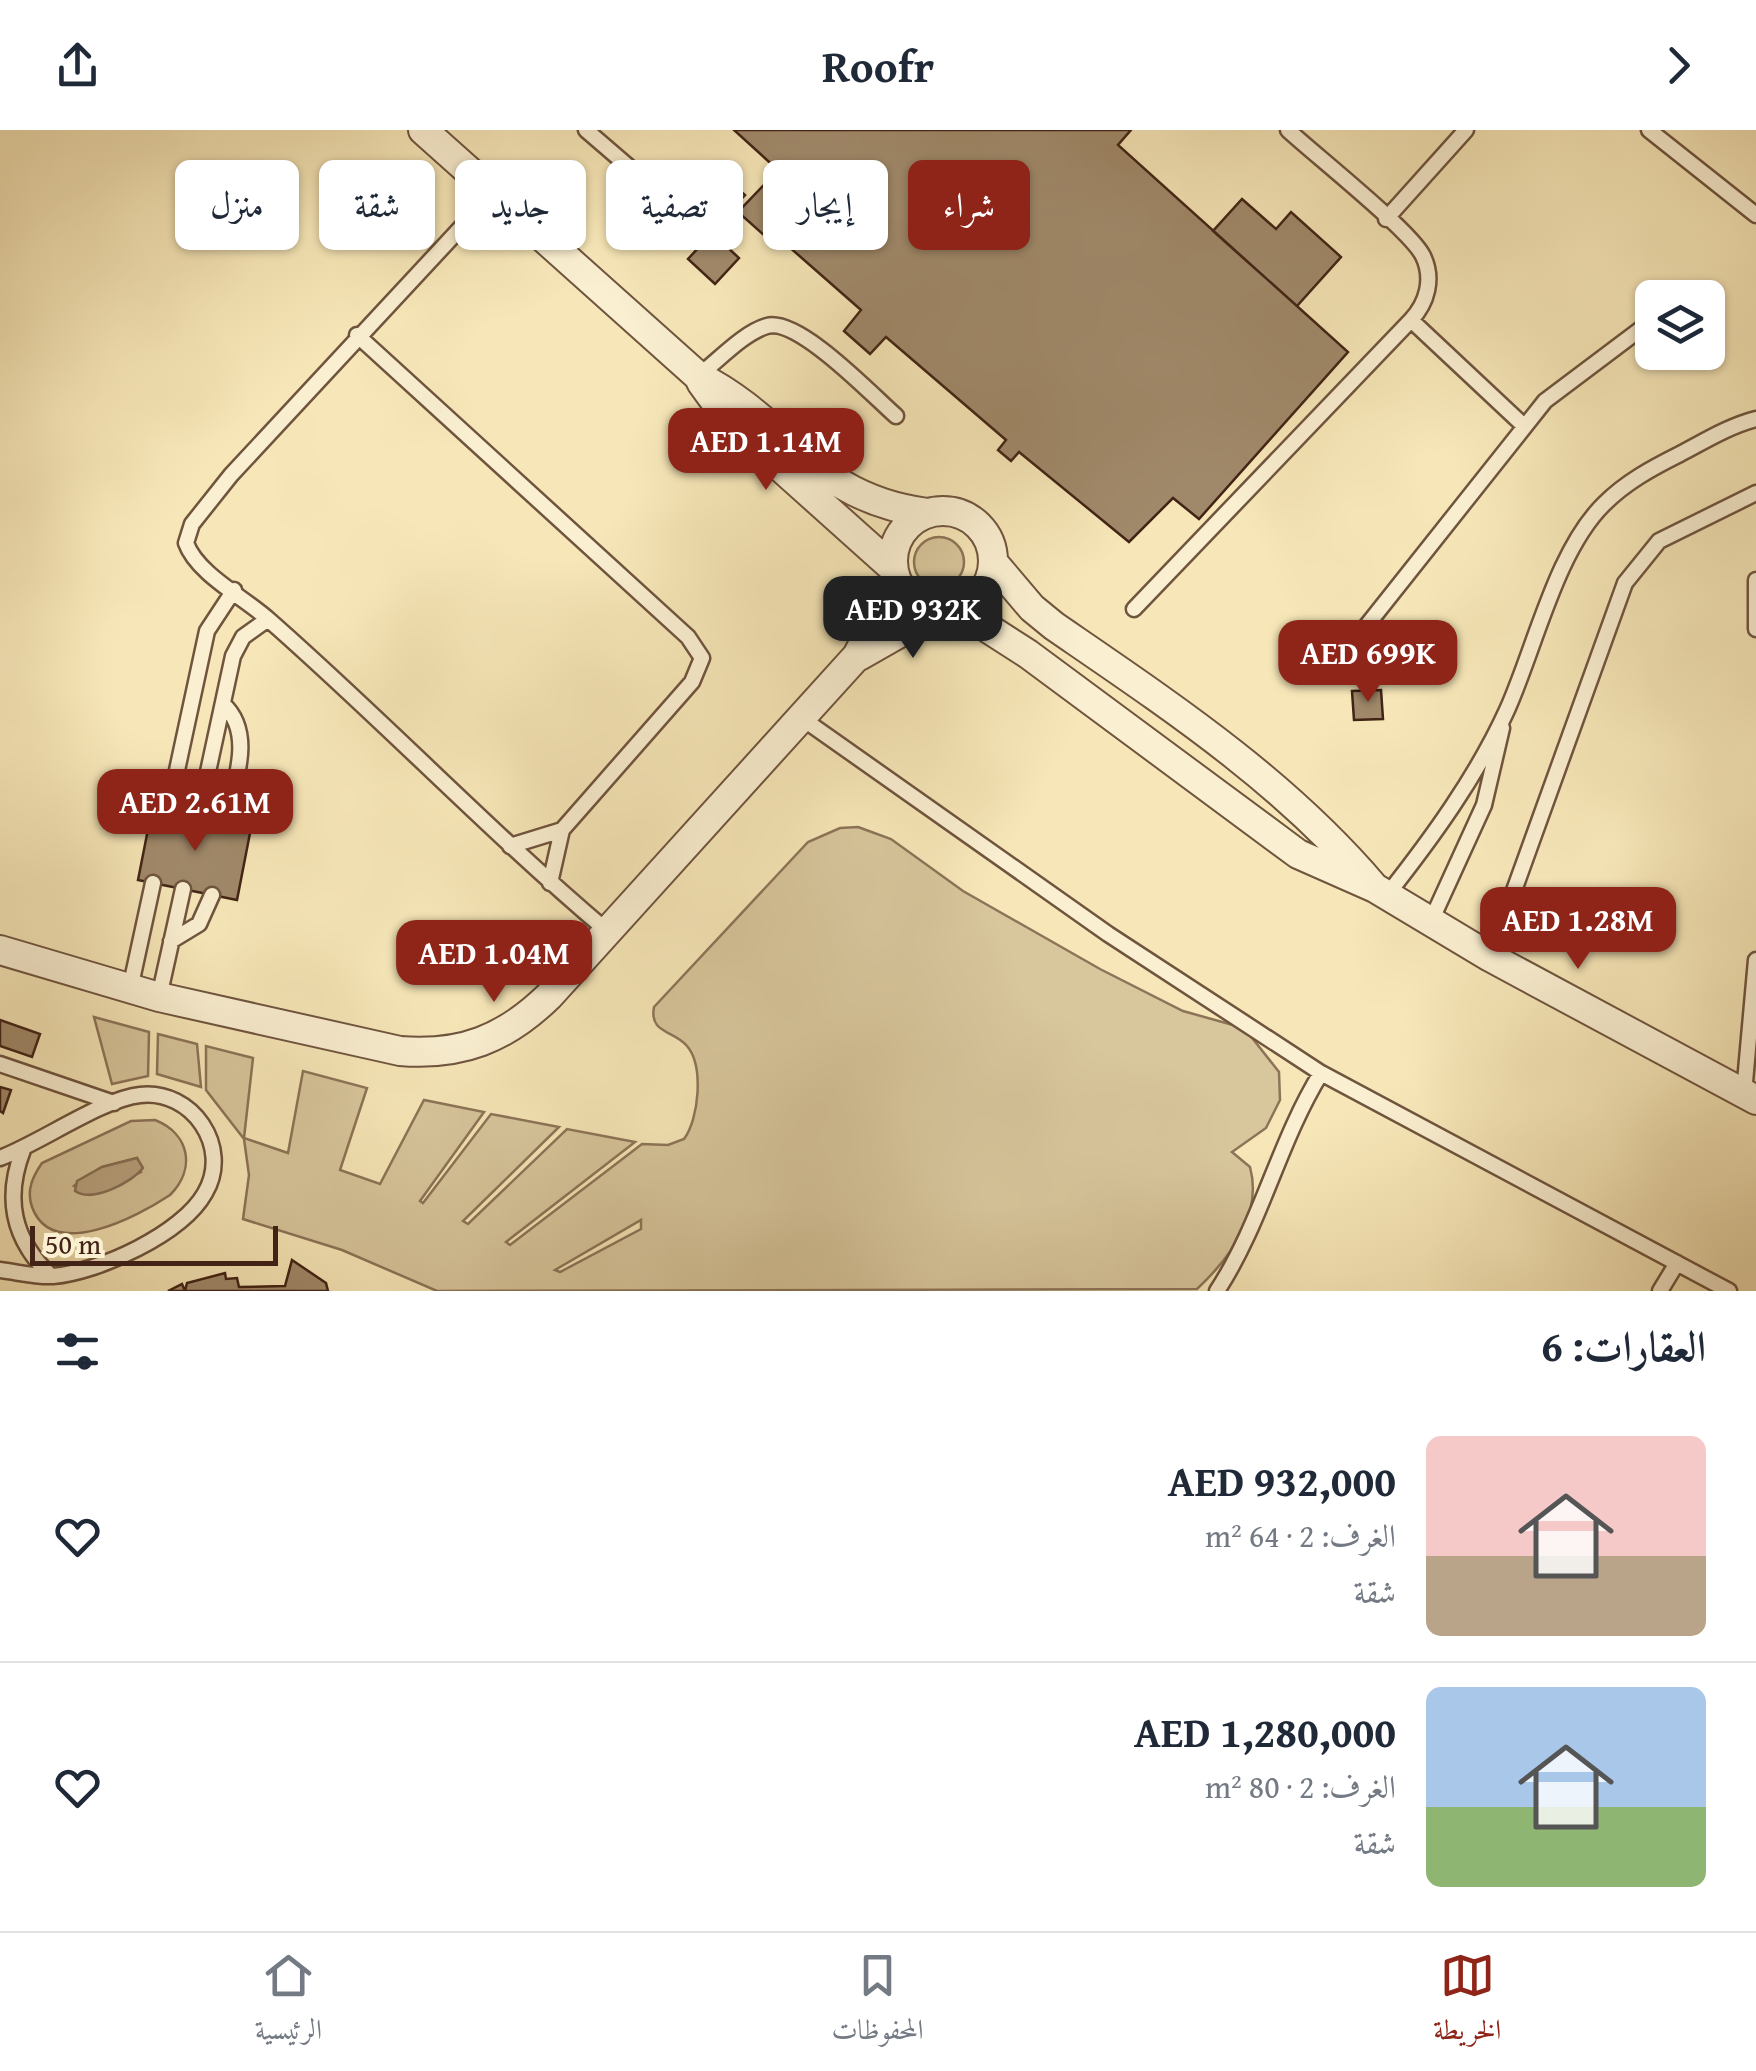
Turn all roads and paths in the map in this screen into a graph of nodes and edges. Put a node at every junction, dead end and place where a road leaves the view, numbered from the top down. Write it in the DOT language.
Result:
graph roads {
  1 [pos="423,130"];
  2 [pos="586,130"];
  3 [pos="1288,130"];
  4 [pos="1466,130"];
  5 [pos="1649,130"];
  6 [pos="457,160"];
  7 [pos="621,160"];
  8 [pos="1756,215"];
  9 [pos="1386,219"];
  10 [pos="455,233"];
  11 [pos="558,250"];
  12 [pos="1411,320"];
  13 [pos="1635,333"];
  14 [pos="357,336"];
  15 [pos="698,376"];
  16 [pos="896,416"];
  17 [pos="1756,419"];
  18 [pos="1523,426"];
  19 [pos="1756,492"];
  20 [pos="927,514"];
  21 [pos="993,562"];
  22 [pos="894,574"];
  23 [pos="1756,580"];
  24 [pos="234,590"];
  25 [pos="1134,608"];
  26 [pos="948,610"];
  27 [pos="268,619"];
  28 [pos="1756,629"];
  29 [pos="857,656"];
  30 [pos="1341,658"];
  31 [pos="223,704"];
  32 [pos="1506,712"];
  33 [pos="803,719"];
  34 [pos="168,812"];
  35 [pos="198,818"];
  36 [pos="226,824"];
  37 [pos="562,830"];
  38 [pos="510,846"];
  39 [pos="153,883"];
  40 [pos="550,883"];
  41 [pos="182,889"];
  42 [pos="1381,891"];
  43 [pos="212,895"];
  44 [pos="1431,921"];
  45 [pos="607,931"];
  46 [pos="172,941"];
  47 [pos="0,950"];
  48 [pos="1490,957"];
  49 [pos="1756,960"];
  50 [pos="130,988"];
  51 [pos="159,997"];
  52 [pos="0,1064"];
  53 [pos="1321,1073"];
  54 [pos="1750,1097"];
  55 [pos="114,1103"];
  56 [pos="24,1150"];
  57 [pos="0,1158"];
  58 [pos="1677,1263"];
  59 [pos="0,1270"];
  60 [pos="52,1276"];
  61 [pos="1217,1291"];
  62 [pos="1660,1291"];
  63 [pos="1729,1291"];
  1 -- 6 [label="street"];
  2 -- 7 [label="lane"];
  3 -- 9 [label="lane"];
  4 -- 9 [label="lane"];
  5 -- 8 [label="lane"];
  9 -- 12 [label="lane"];
  10 -- 14 [label="lane"];
  11 -- 15 [label="street"];
  12 -- 18 [label="lane"];
  12 -- 25 [label="lane"];
  13 -- 18 [label="lane"];
  14 -- 24 [label="lane"];
  14 -- 37 [label="lane"];
  15 -- 16 [label="lane"];
  15 -- 20 [label="street"];
  15 -- 22 [label="street"];
  17 -- 32 [label="lane"];
  18 -- 30 [label="lane"];
  19 -- 48 [label="lane"];
  20 -- 21 [label="street"];
  20 -- 22 [label="street"];
  21 -- 26 [label="street"];
  21 -- 42 [label="street"];
  22 -- 26 [label="street"];
  22 -- 29 [label="street"];
  23 -- 28 [label="lane"];
  24 -- 27 [label="lane"];
  24 -- 34 [label="lane"];
  26 -- 29 [label="street"];
  26 -- 42 [label="street"];
  27 -- 31 [label="lane"];
  27 -- 38 [label="lane"];
  29 -- 33 [label="street"];
  31 -- 35 [label="lane"];
  31 -- 36 [label="lane"];
  32 -- 42 [label="lane"];
  32 -- 44 [label="lane"];
  33 -- 45 [label="street"];
  33 -- 53 [label="lane"];
  37 -- 38 [label="lane"];
  37 -- 40 [label="lane"];
  38 -- 40 [label="lane"];
  39 -- 50 [label="lane"];
  40 -- 45 [label="lane"];
  41 -- 46 [label="lane"];
  42 -- 44 [label="street"];
  43 -- 46 [label="lane"];
  44 -- 48 [label="street"];
  45 -- 51 [label="street"];
  46 -- 51 [label="lane"];
  47 -- 50 [label="street"];
  48 -- 54 [label="street"];
  49 -- 54 [label="lane"];
  50 -- 51 [label="street"];
  52 -- 55 [label="lane"];
  53 -- 58 [label="lane"];
  53 -- 61 [label="lane"];
  55 -- 56 [label="lane"];
  55 -- 60 [label="lane"];
  56 -- 57 [label="lane"];
  56 -- 60 [label="lane"];
  58 -- 62 [label="lane"];
  58 -- 63 [label="lane"];
  59 -- 60 [label="lane"];
}
